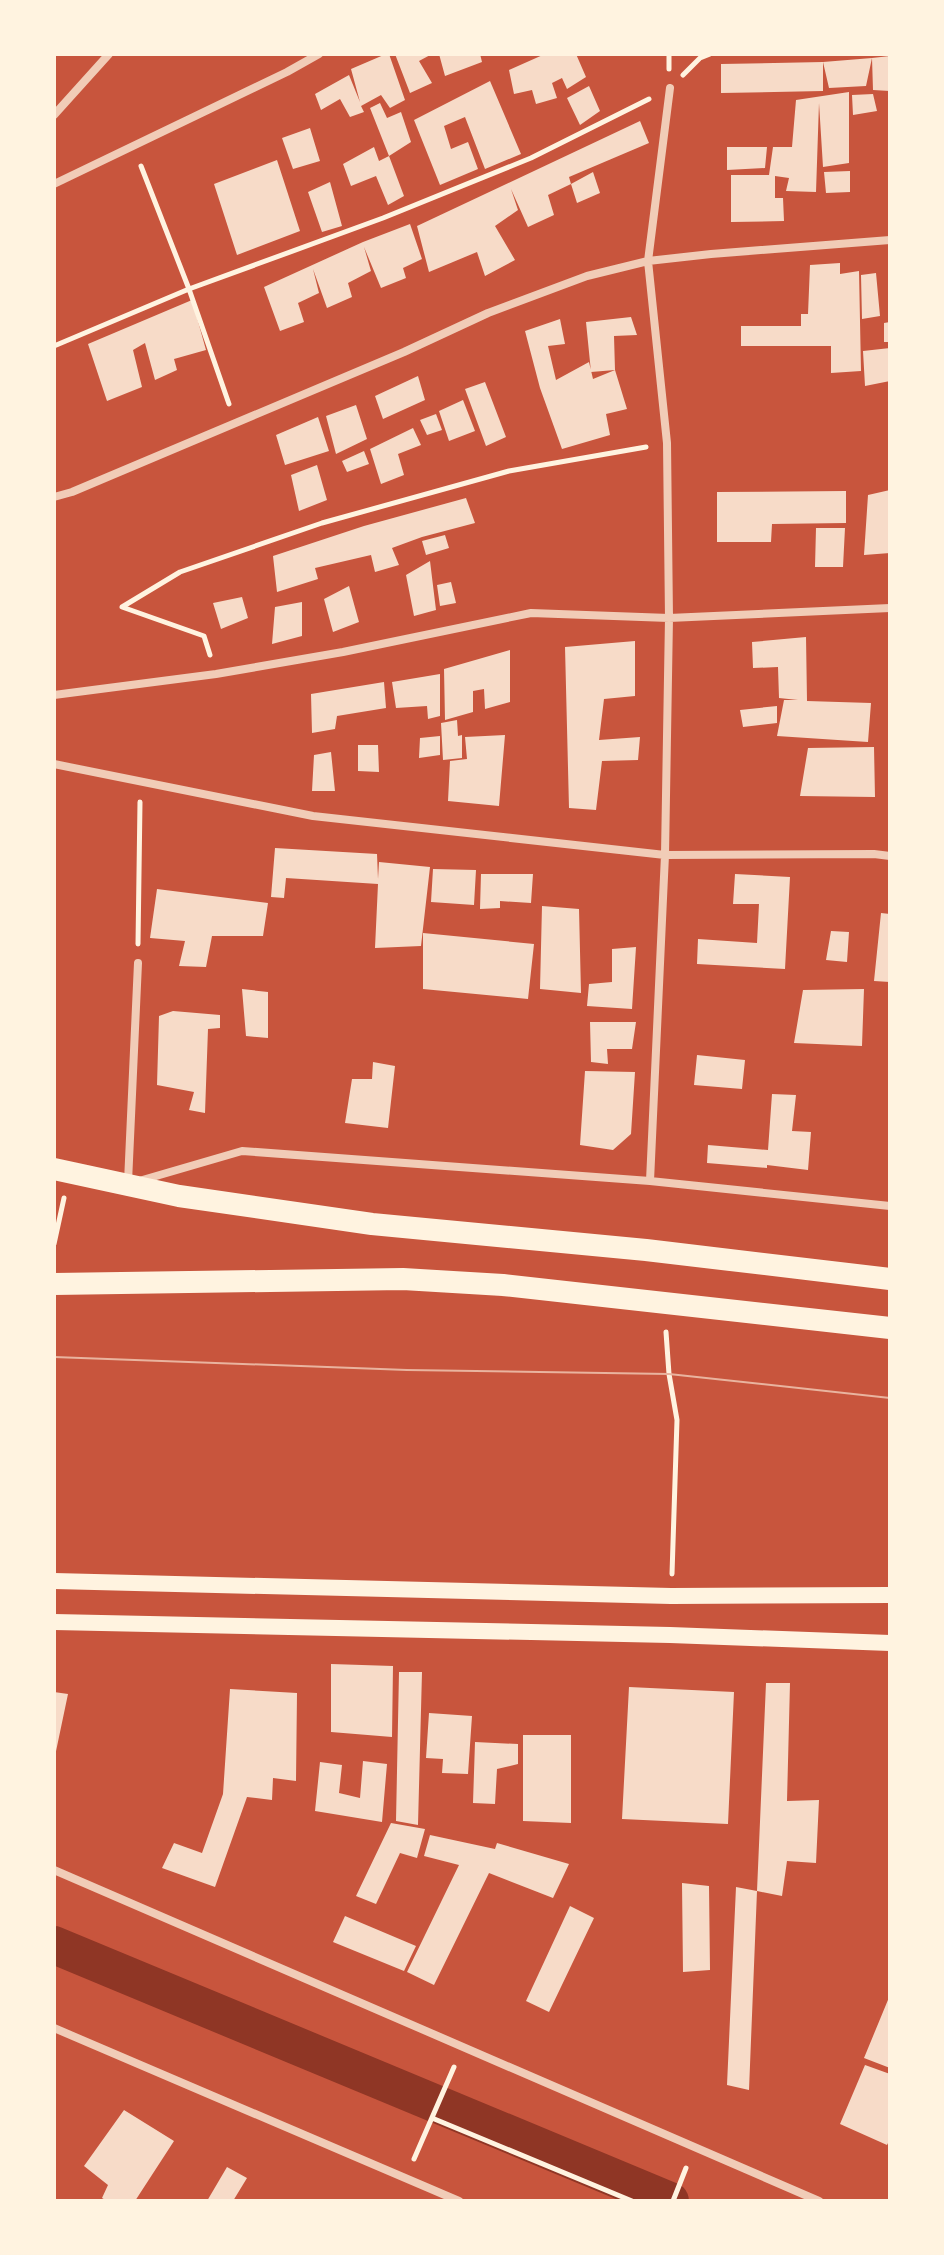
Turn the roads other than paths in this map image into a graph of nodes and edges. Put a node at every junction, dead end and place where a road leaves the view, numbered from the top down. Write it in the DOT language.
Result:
graph roads {
  1 [pos="109,54"];
  2 [pos="319,54"];
  3 [pos="670,88"];
  4 [pos="54,115"];
  5 [pos="54,184"];
  6 [pos="890,240"];
  7 [pos="648,261"];
  8 [pos="54,497"];
  9 [pos="890,608"];
  10 [pos="669,618"];
  11 [pos="54,695"];
  12 [pos="54,764"];
  13 [pos="665,855"];
  14 [pos="890,856"];
  15 [pos="138,963"];
  16 [pos="54,1169"];
  17 [pos="650,1181"];
  18 [pos="128,1184"];
  19 [pos="890,1206"];
  20 [pos="890,1279"];
  21 [pos="54,1284"];
  22 [pos="890,1328"];
  23 [pos="54,1581"];
  24 [pos="890,1595"];
  25 [pos="54,1622"];
  26 [pos="890,1643"];
  27 [pos="54,1870"];
  28 [pos="54,2028"];
  29 [pos="459,2201"];
  30 [pos="819,2201"];
  1 -- 4 [label="street"];
  2 -- 5 [label="street"];
  3 -- 7 [label="street"];
  6 -- 7 [label="street"];
  7 -- 8 [label="street"];
  7 -- 10 [label="street"];
  9 -- 10 [label="street"];
  10 -- 11 [label="street"];
  10 -- 13 [label="street"];
  12 -- 13 [label="street"];
  13 -- 14 [label="street"];
  13 -- 17 [label="street"];
  15 -- 18 [label="street"];
  16 -- 18 [label="highway"];
  17 -- 18 [label="street"];
  17 -- 19 [label="street"];
  18 -- 20 [label="highway"];
  21 -- 22 [label="highway"];
  23 -- 24 [label="main road"];
  25 -- 26 [label="main road"];
  27 -- 30 [label="street"];
  28 -- 29 [label="street"];
}
